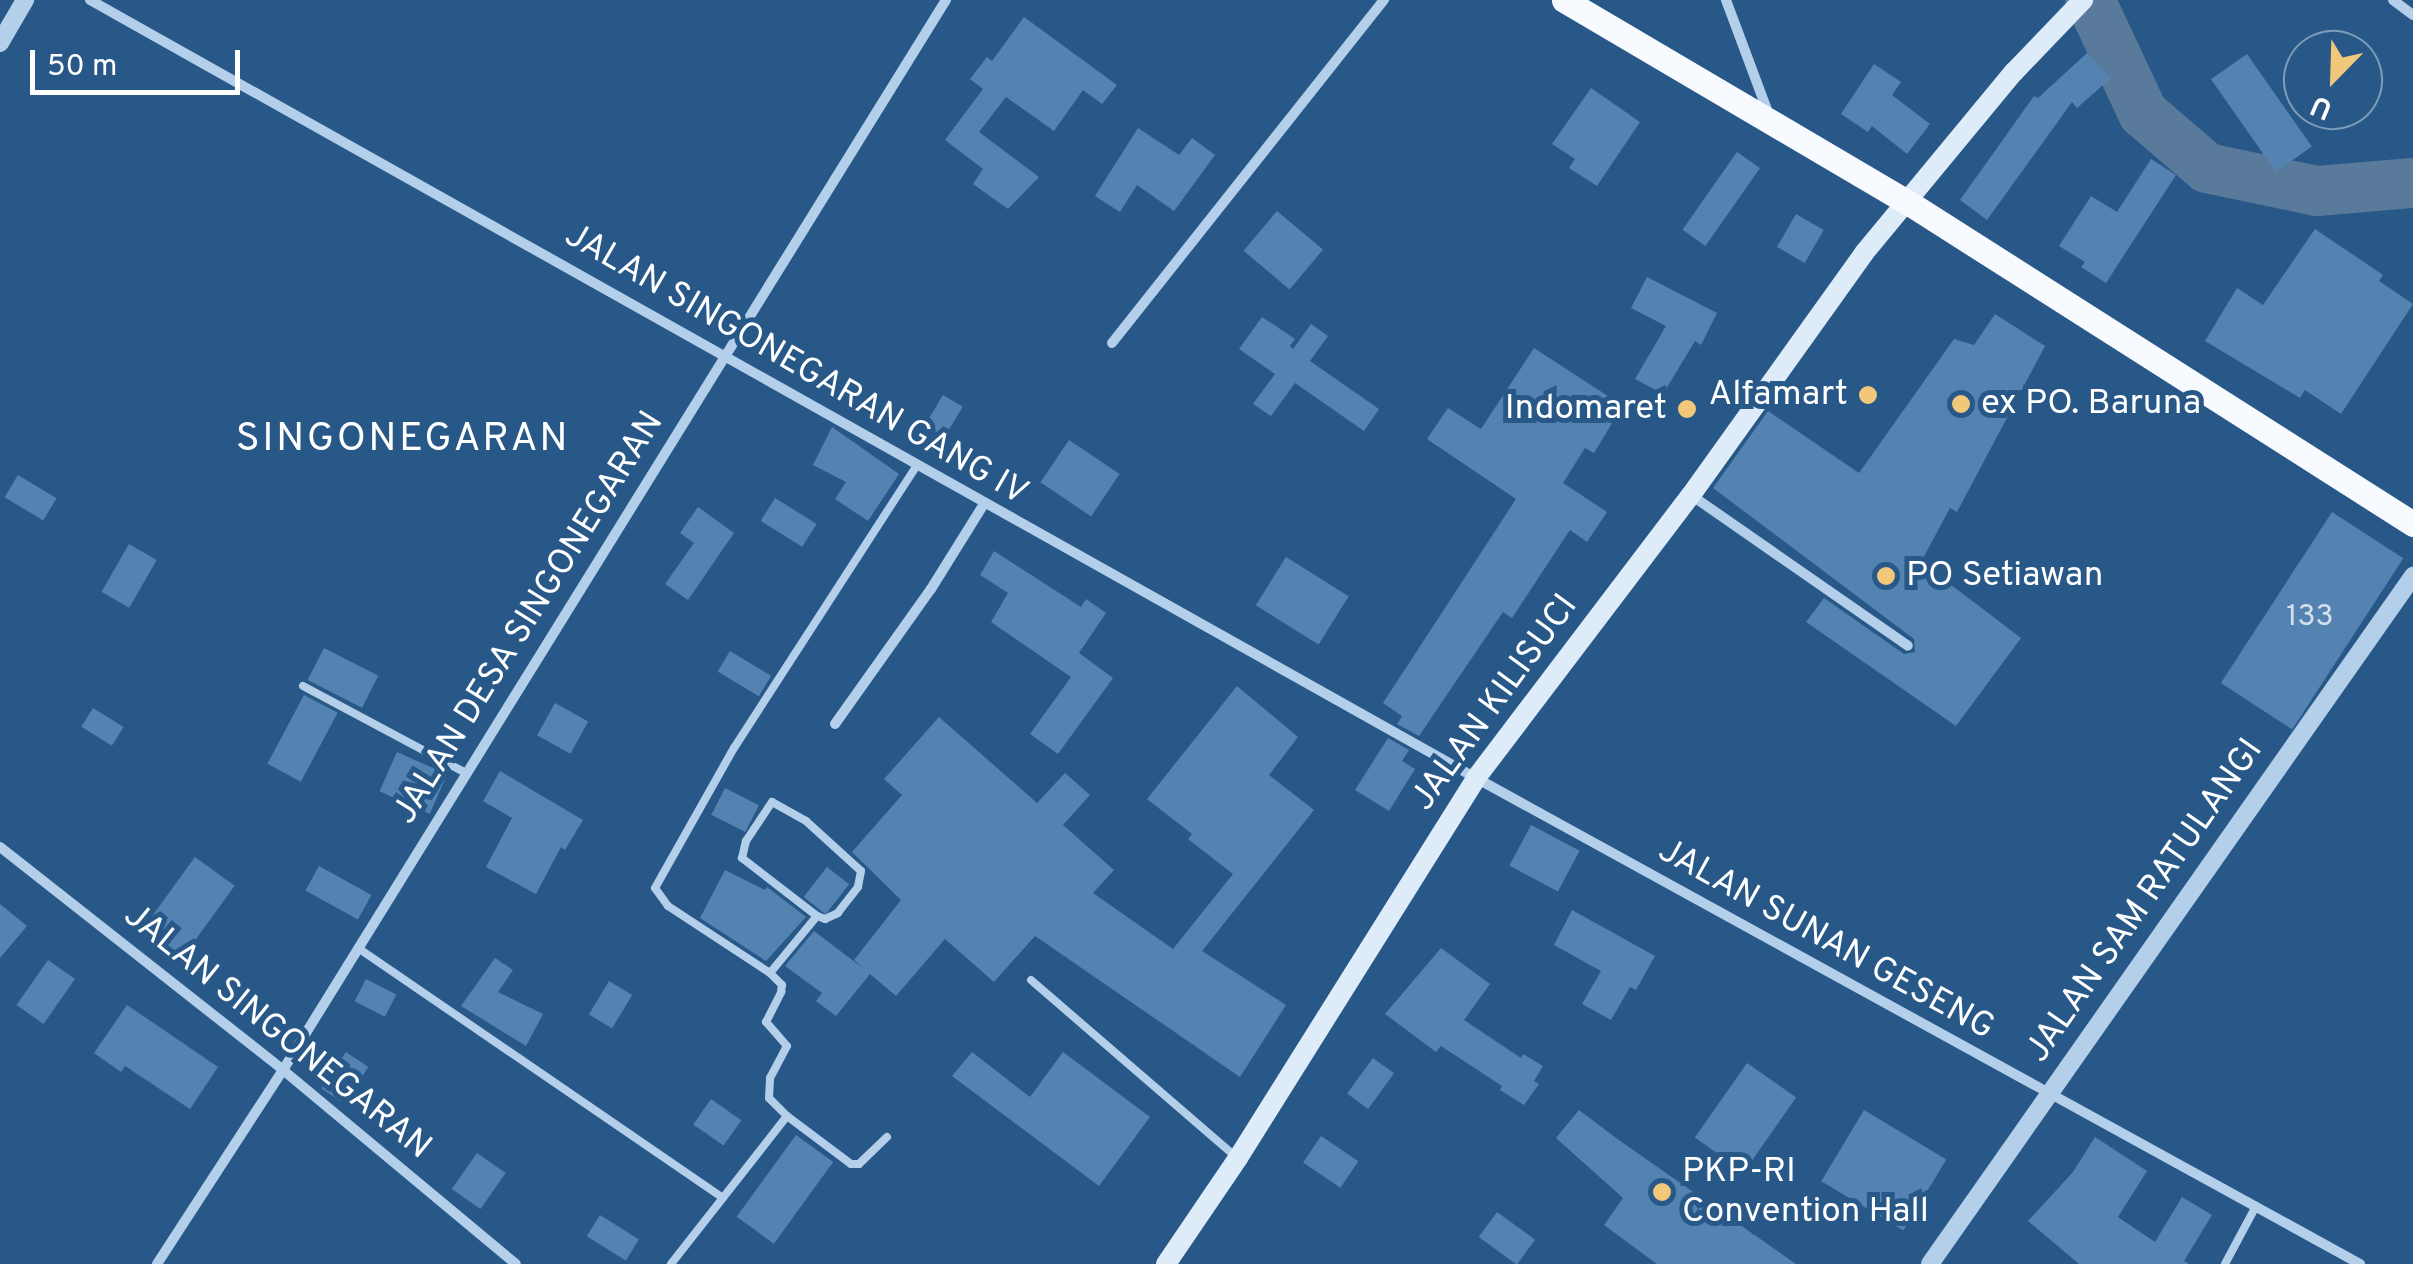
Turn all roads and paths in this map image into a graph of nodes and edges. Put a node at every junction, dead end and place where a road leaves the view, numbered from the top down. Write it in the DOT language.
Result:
graph roads {
  1 [pos="26,0"];
  2 [pos="90,0"];
  3 [pos="946,0"];
  4 [pos="1384,0"];
  5 [pos="1726,0"];
  6 [pos="2392,0"];
  7 [pos="1573,2"];
  8 [pos="2078,5"];
  9 [pos="2413,16"];
  10 [pos="0,44"];
  11 [pos="1771,121"];
  12 [pos="1908,203"];
  13 [pos="1112,343"];
  14 [pos="724,354"];
  15 [pos="917,465"];
  16 [pos="1691,495"];
  17 [pos="984,504"];
  18 [pos="2413,524"];
  19 [pos="2413,576"];
  20 [pos="1908,646"];
  21 [pos="303,686"];
  22 [pos="836,724"];
  23 [pos="466,773"];
  24 [pos="1476,778"];
  25 [pos="0,847"];
  26 [pos="817,916"];
  27 [pos="358,948"];
  28 [pos="770,973"];
  29 [pos="1031,980"];
  30 [pos="283,1070"];
  31 [pos="2048,1094"];
  32 [pos="787,1116"];
  33 [pos="887,1137"];
  34 [pos="1238,1158"];
  35 [pos="723,1198"];
  36 [pos="2256,1206"];
  37 [pos="1172,1262"];
  38 [pos="156,1264"];
  39 [pos="516,1264"];
  40 [pos="671,1264"];
  41 [pos="1930,1264"];
  42 [pos="2224,1264"];
  43 [pos="2360,1264"];
  1 -- 10 [label="street"];
  2 -- 14 [label="street, JALAN SINGONEGARAN GANG IV"];
  3 -- 14 [label="street, JALAN DESA SINGONEGARAN"];
  4 -- 13 [label="street"];
  5 -- 11 [label="street"];
  6 -- 9 [label="street"];
  7 -- 11 [label="main road"];
  8 -- 12 [label="main road, JALAN KILISUCI"];
  11 -- 12 [label="main road"];
  12 -- 16 [label="main road, JALAN KILISUCI"];
  12 -- 18 [label="main road"];
  14 -- 15 [label="street, JALAN SINGONEGARAN GANG IV"];
  14 -- 23 [label="street, JALAN DESA SINGONEGARAN"];
  15 -- 17 [label="street, JALAN SINGONEGARAN GANG IV"];
  15 -- 28 [label="lane"];
  16 -- 20 [label="street"];
  16 -- 24 [label="main road, JALAN KILISUCI"];
  17 -- 22 [label="street"];
  17 -- 24 [label="street, JALAN SINGONEGARAN GANG IV"];
  19 -- 31 [label="street, JALAN SAM RATULANGI"];
  21 -- 23 [label="lane"];
  23 -- 27 [label="street, JALAN DESA SINGONEGARAN"];
  24 -- 31 [label="street, JALAN SUNAN GESENG"];
  24 -- 34 [label="main road, JALAN KILISUCI"];
  25 -- 30 [label="street, JALAN SINGONEGARAN"];
  26 -- 26 [label="lane"];
  26 -- 28 [label="lane"];
  27 -- 30 [label="street, JALAN DESA SINGONEGARAN"];
  27 -- 35 [label="lane"];
  28 -- 32 [label="lane"];
  29 -- 34 [label="lane"];
  30 -- 38 [label="street, JALAN DESA SINGONEGARAN"];
  30 -- 39 [label="street, JALAN SINGONEGARAN"];
  31 -- 36 [label="street, JALAN SUNAN GESENG"];
  31 -- 41 [label="street, JALAN SAM RATULANGI"];
  32 -- 33 [label="lane"];
  32 -- 35 [label="lane"];
  34 -- 37 [label="main road, JALAN KILISUCI"];
  35 -- 40 [label="lane"];
  36 -- 42 [label="lane"];
  36 -- 43 [label="street, JALAN SUNAN GESENG"];
}
